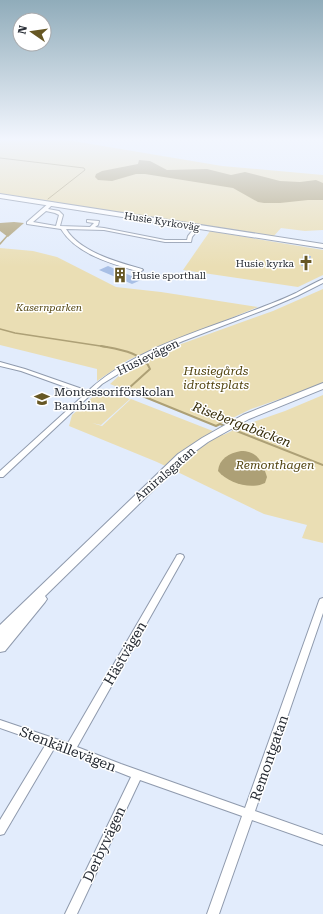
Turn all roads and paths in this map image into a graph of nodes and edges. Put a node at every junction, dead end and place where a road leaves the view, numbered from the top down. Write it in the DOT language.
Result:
graph roads {
  1 [pos="0,196"];
  2 [pos="52,203"];
  3 [pos="45,209"];
  4 [pos="89,221"];
  5 [pos="199,226"];
  6 [pos="60,228"];
  7 [pos="90,229"];
  8 [pos="323,246"];
  9 [pos="140,270"];
  10 [pos="323,281"];
  11 [pos="0,364"];
  12 [pos="323,386"];
  13 [pos="89,393"];
  14 [pos="0,475"];
  15 [pos="180,556"];
  16 [pos="67,566"];
  17 [pos="323,601"];
  18 [pos="0,633"];
  19 [pos="0,647"];
  20 [pos="0,724"];
  21 [pos="53,742"];
  22 [pos="70,748"];
  23 [pos="137,775"];
  24 [pos="249,814"];
  25 [pos="0,830"];
  26 [pos="323,840"];
  27 [pos="71,914"];
  28 [pos="213,914"];
  1 -- 2 [label="street, Husie Kyrkoväg"];
  2 -- 3 [label="street"];
  2 -- 5 [label="street, Husie Kyrkoväg"];
  3 -- 6 [label="street"];
  3 -- 6 [label="street"];
  4 -- 7 [label="street"];
  5 -- 7 [label="street"];
  5 -- 8 [label="street, Husie Kyrkoväg"];
  6 -- 7 [label="street"];
  6 -- 9 [label="street"];
  10 -- 13 [label="street, Husievägen"];
  11 -- 13 [label="street"];
  12 -- 16 [label="street, Amiralsgatan"];
  13 -- 14 [label="street, Husievägen"];
  15 -- 22 [label="street, Hästvägen"];
  16 -- 18 [label="street, Amiralsgatan"];
  16 -- 19 [label="street, Amiralsgatan"];
  17 -- 24 [label="street, Remontgatan"];
  20 -- 21 [label="street, Stenkällevägen"];
  21 -- 22 [label="street, Stenkällevägen"];
  21 -- 25 [label="street"];
  22 -- 23 [label="street, Stenkällevägen"];
  23 -- 24 [label="street"];
  23 -- 27 [label="street, Derbyvägen"];
  24 -- 26 [label="street"];
  24 -- 28 [label="street, Remontgatan"];
}
